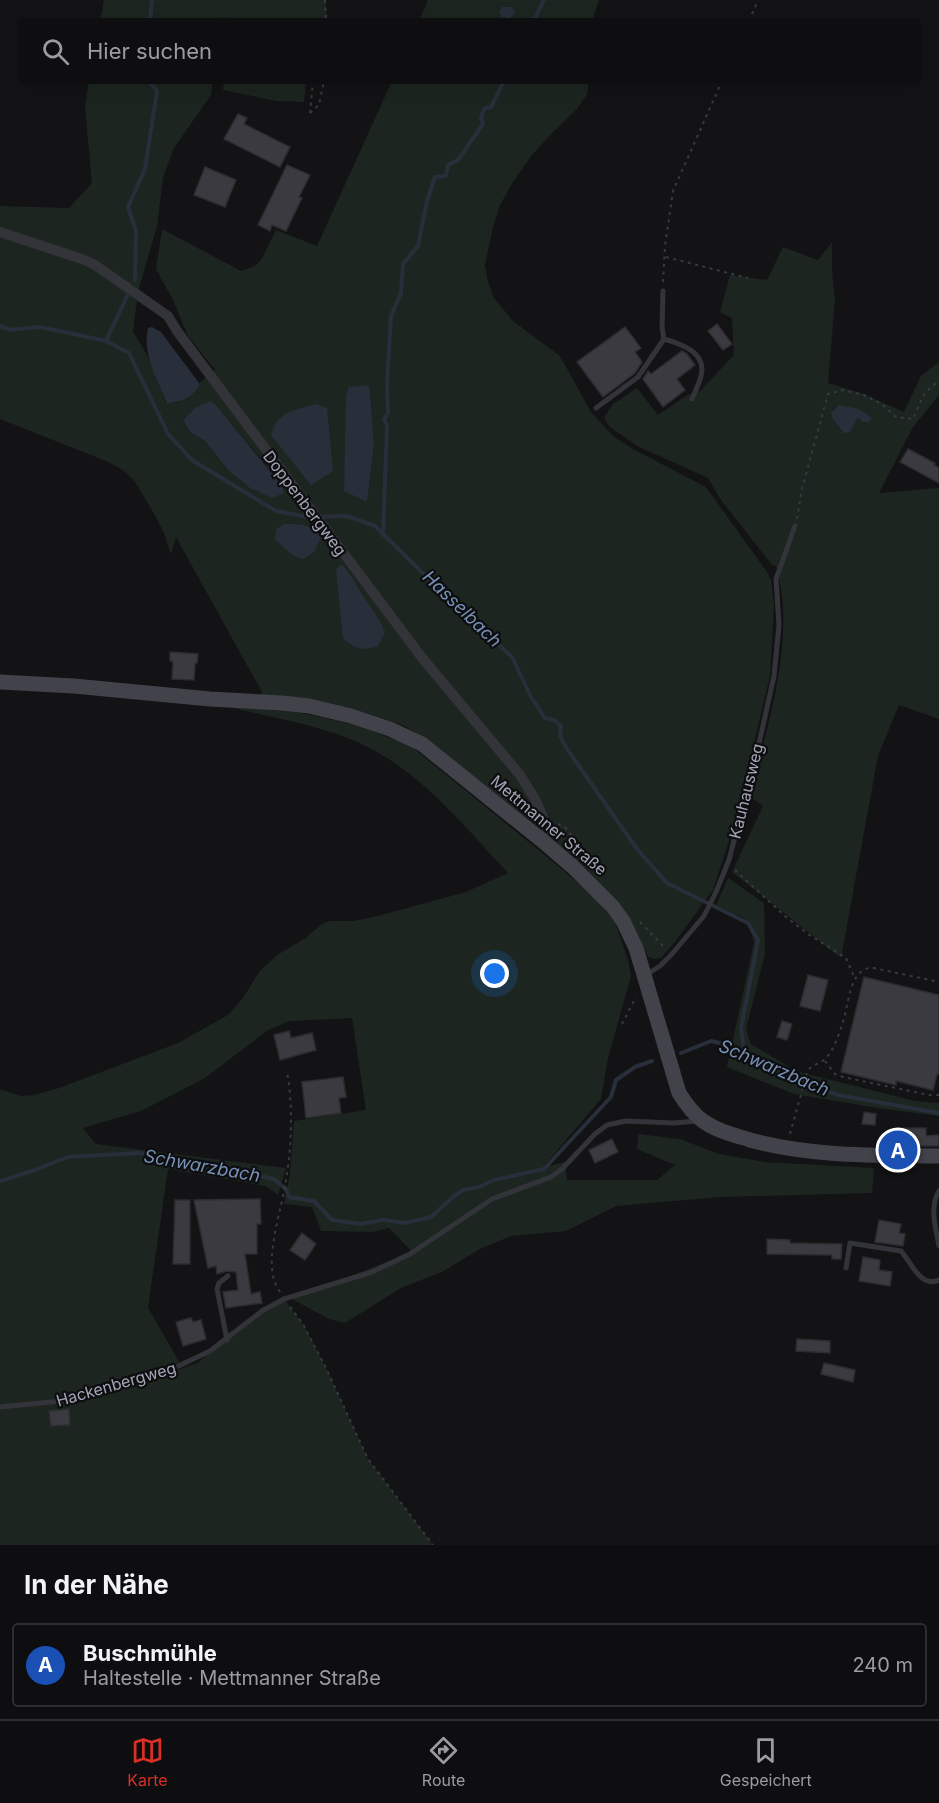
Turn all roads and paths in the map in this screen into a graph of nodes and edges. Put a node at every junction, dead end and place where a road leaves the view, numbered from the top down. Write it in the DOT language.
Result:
graph roads {
  1 [pos="325,0"];
  2 [pos="758,0"];
  3 [pos="326,18"];
  4 [pos="749,18"];
  5 [pos="312,84"];
  6 [pos="323,84"];
  7 [pos="721,84"];
  8 [pos="0,232"];
  9 [pos="665,257"];
  10 [pos="748,278"];
  11 [pos="663,291"];
  12 [pos="664,339"];
  13 [pos="939,380"];
  14 [pos="692,399"];
  15 [pos="596,408"];
  16 [pos="795,526"];
  17 [pos="0,682"];
  18 [pos="546,843"];
  19 [pos="727,864"];
  20 [pos="645,975"];
  21 [pos="855,979"];
  22 [pos="939,982"];
  23 [pos="622,1024"];
  24 [pos="824,1060"];
  25 [pos="287,1071"];
  26 [pos="939,1095"];
  27 [pos="702,1121"];
  28 [pos="786,1149"];
  29 [pos="939,1156"];
  30 [pos="939,1191"];
  31 [pos="939,1246"];
  32 [pos="846,1268"];
  33 [pos="228,1276"];
  34 [pos="939,1280"];
  35 [pos="284,1299"];
  36 [pos="227,1340"];
  37 [pos="0,1407"];
  38 [pos="433,1545"];
  1 -- 3 [label="path"];
  2 -- 4 [label="path"];
  5 -- 6 [label="path"];
  7 -- 9 [label="path"];
  8 -- 18 [label="street, Doppenbergweg"];
  9 -- 10 [label="path"];
  9 -- 11 [label="path"];
  11 -- 12 [label="lane"];
  12 -- 14 [label="lane"];
  12 -- 15 [label="lane"];
  13 -- 16 [label="path"];
  16 -- 19 [label="lane, Kauhausweg"];
  17 -- 18 [label="main road, Mettmanner Straße"];
  18 -- 20 [label="main road, Mettmanner Straße"];
  19 -- 20 [label="lane, Kauhausweg"];
  19 -- 21 [label="path"];
  20 -- 23 [label="path"];
  20 -- 27 [label="main road, Mettmanner Straße"];
  21 -- 22 [label="path"];
  21 -- 24 [label="path"];
  24 -- 26 [label="path"];
  24 -- 28 [label="path"];
  25 -- 35 [label="path"];
  27 -- 28 [label="main road, Mettmanner Straße"];
  27 -- 35 [label="lane, Hackenbergweg"];
  28 -- 29 [label="main road, Mettmanner Straße"];
  30 -- 31 [label="lane"];
  32 -- 34 [label="lane"];
  33 -- 36 [label="lane"];
  35 -- 36 [label="lane, Hackenbergweg"];
  35 -- 38 [label="path"];
  36 -- 37 [label="lane, Hackenbergweg"];
}
